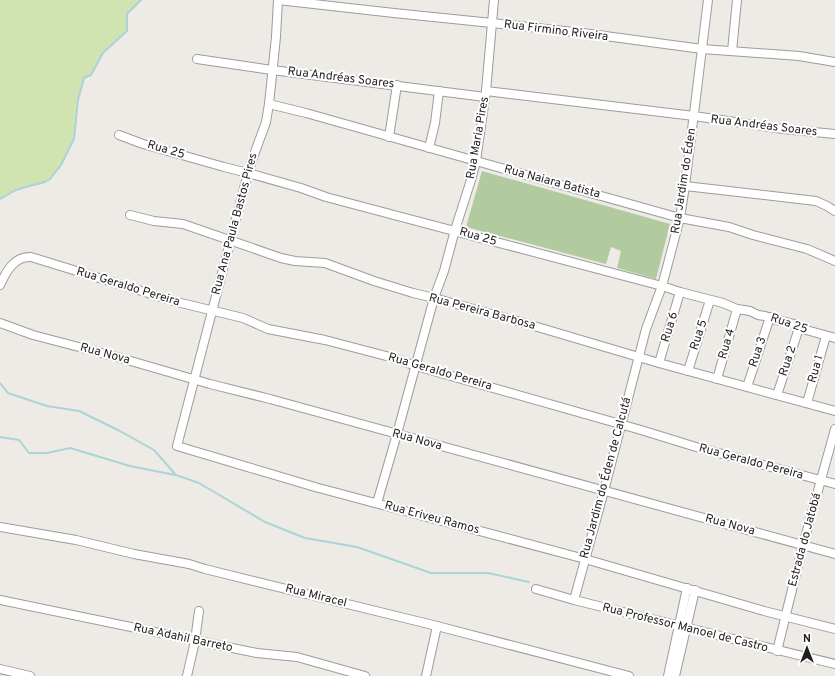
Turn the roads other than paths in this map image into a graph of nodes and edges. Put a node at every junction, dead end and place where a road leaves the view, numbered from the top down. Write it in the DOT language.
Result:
graph roads {
  1 [pos="278,0"];
  2 [pos="494,0"];
  3 [pos="708,0"];
  4 [pos="737,0"];
  5 [pos="492,23"];
  6 [pos="702,49"];
  7 [pos="732,52"];
  8 [pos="197,58"];
  9 [pos="835,62"];
  10 [pos="272,70"];
  11 [pos="397,85"];
  12 [pos="439,91"];
  13 [pos="485,94"];
  14 [pos="269,104"];
  15 [pos="694,116"];
  16 [pos="835,134"];
  17 [pos="119,135"];
  18 [pos="389,137"];
  19 [pos="429,148"];
  20 [pos="476,161"];
  21 [pos="248,173"];
  22 [pos="685,186"];
  23 [pos="835,211"];
  24 [pos="130,215"];
  25 [pos="680,218"];
  26 [pos="455,230"];
  27 [pos="230,240"];
  28 [pos="835,261"];
  29 [pos="0,285"];
  30 [pos="662,286"];
  31 [pos="680,292"];
  32 [pos="434,298"];
  33 [pos="710,300"];
  34 [pos="737,308"];
  35 [pos="212,310"];
  36 [pos="770,317"];
  37 [pos="0,324"];
  38 [pos="799,328"];
  39 [pos="826,336"];
  40 [pos="835,338"];
  41 [pos="639,356"];
  42 [pos="659,362"];
  43 [pos="416,366"];
  44 [pos="688,371"];
  45 [pos="717,379"];
  46 [pos="194,380"];
  47 [pos="747,387"];
  48 [pos="777,395"];
  49 [pos="807,403"];
  50 [pos="835,411"];
  51 [pos="621,425"];
  52 [pos="835,429"];
  53 [pos="397,434"];
  54 [pos="177,446"];
  55 [pos="821,480"];
  56 [pos="835,484"];
  57 [pos="604,491"];
  58 [pos="377,504"];
  59 [pos="0,528"];
  60 [pos="803,545"];
  61 [pos="835,554"];
  62 [pos="585,559"];
  63 [pos="536,589"];
  64 [pos="691,589"];
  65 [pos="0,600"];
  66 [pos="574,600"];
  67 [pos="199,611"];
  68 [pos="786,616"];
  69 [pos="438,626"];
  70 [pos="682,627"];
  71 [pos="835,629"];
  72 [pos="195,641"];
  73 [pos="777,651"];
  74 [pos="835,664"];
  75 [pos="0,669"];
  76 [pos="30,676"];
  77 [pos="187,676"];
  78 [pos="365,676"];
  79 [pos="426,676"];
  80 [pos="629,676"];
  81 [pos="668,676"];
  82 [pos="676,676"];
  1 -- 5 [label="street, Rua Firmino Riveira"];
  1 -- 10 [label="street, Rua Ana Paula Bastos Pires"];
  2 -- 5 [label="street, Rua Maria Pires"];
  3 -- 6 [label="street, Rua Jardim do Éden"];
  4 -- 7 [label="street"];
  5 -- 6 [label="street, Rua Firmino Riveira"];
  5 -- 13 [label="street, Rua Maria Pires"];
  6 -- 7 [label="street, Rua Firmino Riveira"];
  6 -- 15 [label="street, Rua Jardim do Éden"];
  7 -- 9 [label="street, Rua Firmino Riveira"];
  8 -- 10 [label="street, Rua Andréas Soares"];
  10 -- 11 [label="street, Rua Andréas Soares"];
  10 -- 14 [label="street, Rua Ana Paula Bastos Pires"];
  11 -- 12 [label="street, Rua Andréas Soares"];
  11 -- 18 [label="street"];
  12 -- 13 [label="street, Rua Andréas Soares"];
  12 -- 19 [label="street"];
  13 -- 15 [label="street, Rua Andréas Soares"];
  13 -- 20 [label="street, Rua Maria Pires"];
  14 -- 18 [label="street, Rua Naiara Batista"];
  14 -- 21 [label="street, Rua Ana Paula Bastos Pires"];
  15 -- 16 [label="street, Rua Andréas Soares"];
  15 -- 22 [label="street, Rua Jardim do Éden"];
  17 -- 21 [label="street, Rua 25"];
  18 -- 19 [label="street, Rua Naiara Batista"];
  19 -- 20 [label="street, Rua Naiara Batista"];
  20 -- 25 [label="street, Rua Naiara Batista"];
  20 -- 26 [label="street, Rua Maria Pires"];
  21 -- 26 [label="street, Rua 25"];
  21 -- 27 [label="street, Rua Ana Paula Bastos Pires"];
  22 -- 23 [label="street"];
  22 -- 25 [label="street, Rua Jardim do Éden"];
  24 -- 27 [label="street, Rua Pereira Barbosa"];
  25 -- 28 [label="street, Rua Naiara Batista"];
  25 -- 30 [label="street, Rua Jardim do Éden"];
  26 -- 30 [label="street, Rua 25"];
  26 -- 32 [label="street, Rua Maria Pires"];
  27 -- 32 [label="street, Rua Pereira Barbosa"];
  27 -- 35 [label="street, Rua Ana Paula Bastos Pires"];
  29 -- 35 [label="street, Rua Geraldo Pereira"];
  30 -- 31 [label="street, Rua 25"];
  30 -- 41 [label="street, Rua Jardim do Éden"];
  31 -- 33 [label="street, Rua 25"];
  31 -- 42 [label="street, Rua 6"];
  32 -- 41 [label="street, Rua Pereira Barbosa"];
  32 -- 43 [label="street, Rua Maria Pires"];
  33 -- 34 [label="street, Rua 25"];
  33 -- 44 [label="street, Rua 5"];
  34 -- 36 [label="street, Rua 25"];
  34 -- 45 [label="street, Rua 4"];
  35 -- 43 [label="street, Rua Geraldo Pereira"];
  35 -- 46 [label="street, Rua Ana Paula Bastos Pires"];
  36 -- 38 [label="street, Rua 25"];
  36 -- 47 [label="street, Rua 3"];
  37 -- 46 [label="street, Rua Nova"];
  38 -- 39 [label="street, Rua 25"];
  38 -- 48 [label="street, Rua 2"];
  39 -- 40 [label="street, Rua 25"];
  39 -- 49 [label="street, Rua 1"];
  41 -- 42 [label="street, Rua Pereira Barbosa"];
  41 -- 51 [label="street, Rua Jardim do Éden de Calcutá"];
  42 -- 44 [label="street, Rua Pereira Barbosa"];
  43 -- 51 [label="street, Rua Geraldo Pereira"];
  43 -- 53 [label="street, Rua Maria Pires"];
  44 -- 45 [label="street, Rua Pereira Barbosa"];
  45 -- 47 [label="street, Rua Pereira Barbosa"];
  46 -- 53 [label="street, Rua Nova"];
  46 -- 54 [label="street, Rua Ana Paula Bastos Pires"];
  47 -- 48 [label="street, Rua Pereira Barbosa"];
  48 -- 49 [label="street, Rua Pereira Barbosa"];
  49 -- 50 [label="street, Rua Pereira Barbosa"];
  51 -- 55 [label="street, Rua Geraldo Pereira"];
  51 -- 57 [label="street, Rua Jardim do Éden de Calcutá"];
  52 -- 55 [label="street, Estrada do Jatobá"];
  53 -- 57 [label="street, Rua Nova"];
  53 -- 58 [label="street, Rua Maria Pires"];
  54 -- 58 [label="street, Rua Eriveu Ramos"];
  55 -- 56 [label="street, Rua Geraldo Pereira"];
  55 -- 60 [label="street, Estrada do Jatobá"];
  57 -- 60 [label="street, Rua Nova"];
  57 -- 62 [label="street, Rua Jardim do Éden de Calcutá"];
  58 -- 62 [label="street, Rua Eriveu Ramos"];
  59 -- 69 [label="street, Rua Miracel"];
  60 -- 61 [label="street, Rua Nova"];
  60 -- 68 [label="street, Estrada do Jatobá"];
  62 -- 64 [label="street, Rua Eriveu Ramos"];
  62 -- 66 [label="street, Rua Jardim do Éden de Calcutá"];
  63 -- 66 [label="street, Rua Professor Manoel de Castro"];
  64 -- 68 [label="street, Rua Eriveu Ramos"];
  64 -- 70 [label="street"];
  65 -- 72 [label="street, Rua Adahil Barreto"];
  66 -- 70 [label="street, Rua Professor Manoel de Castro"];
  67 -- 72 [label="street"];
  68 -- 71 [label="street, Rua Eriveu Ramos"];
  68 -- 73 [label="street, Estrada do Jatobá"];
  69 -- 79 [label="street"];
  69 -- 80 [label="street, Rua Miracel"];
  70 -- 73 [label="street, Rua Professor Manoel de Castro"];
  70 -- 81 [label="street"];
  70 -- 82 [label="street"];
  72 -- 77 [label="street"];
  72 -- 78 [label="street, Rua Adahil Barreto"];
  73 -- 74 [label="street, Rua Professor Manoel de Castro"];
  75 -- 76 [label="street"];
}
